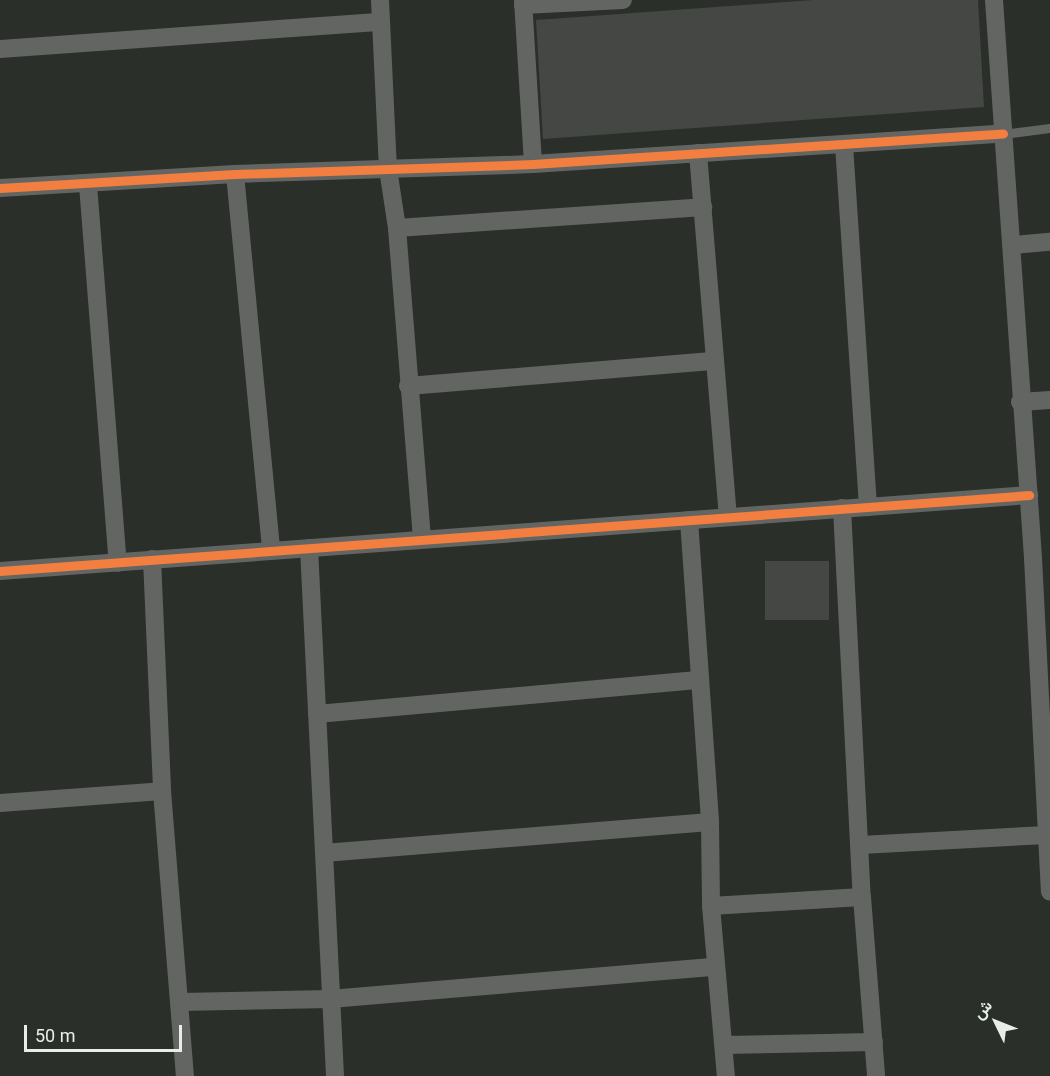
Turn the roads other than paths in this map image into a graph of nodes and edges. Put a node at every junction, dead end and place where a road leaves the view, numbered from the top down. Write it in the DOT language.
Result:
graph roads {
  1 [pos="380,0"];
  2 [pos="623,0"];
  3 [pos="994,0"];
  4 [pos="523,3"];
  5 [pos="381,22"];
  6 [pos="0,49"];
  7 [pos="1050,128"];
  8 [pos="1003,134"];
  9 [pos="844,145"];
  10 [pos="698,153"];
  11 [pos="533,164"];
  12 [pos="388,170"];
  13 [pos="235,174"];
  14 [pos="88,185"];
  15 [pos="0,188"];
  16 [pos="703,207"];
  17 [pos="396,228"];
  18 [pos="1050,242"];
  19 [pos="1013,245"];
  20 [pos="715,361"];
  21 [pos="408,386"];
  22 [pos="1050,400"];
  23 [pos="1020,402"];
  24 [pos="1029,495"];
  25 [pos="868,507"];
  26 [pos="842,508"];
  27 [pos="728,516"];
  28 [pos="689,520"];
  29 [pos="422,539"];
  30 [pos="309,548"];
  31 [pos="272,550"];
  32 [pos="1042,557"];
  33 [pos="152,559"];
  34 [pos="117,563"];
  35 [pos="0,571"];
  36 [pos="697,680"];
  37 [pos="317,714"];
  38 [pos="1045,723"];
  39 [pos="162,791"];
  40 [pos="0,803"];
  41 [pos="710,822"];
  42 [pos="1047,835"];
  43 [pos="861,844"];
  44 [pos="324,853"];
  45 [pos="1050,892"];
  46 [pos="862,897"];
  47 [pos="711,906"];
  48 [pos="715,968"];
  49 [pos="330,999"];
  50 [pos="180,1002"];
  51 [pos="874,1042"];
  52 [pos="724,1045"];
  53 [pos="184,1076"];
  54 [pos="335,1076"];
  55 [pos="726,1076"];
  56 [pos="876,1076"];
  1 -- 5 [label="street"];
  2 -- 4 [label="street"];
  3 -- 8 [label="street"];
  4 -- 11 [label="street"];
  5 -- 6 [label="street"];
  5 -- 12 [label="street"];
  7 -- 8 [label="lane"];
  8 -- 9 [label="street"];
  8 -- 19 [label="street"];
  9 -- 10 [label="street"];
  9 -- 25 [label="street"];
  10 -- 11 [label="street"];
  10 -- 16 [label="street"];
  11 -- 12 [label="street"];
  12 -- 13 [label="street"];
  12 -- 17 [label="street"];
  13 -- 14 [label="street"];
  13 -- 31 [label="street"];
  14 -- 15 [label="street"];
  14 -- 34 [label="street"];
  16 -- 17 [label="street"];
  16 -- 20 [label="street"];
  17 -- 21 [label="street"];
  18 -- 19 [label="street"];
  19 -- 23 [label="street"];
  20 -- 21 [label="street"];
  20 -- 27 [label="street"];
  21 -- 29 [label="street"];
  22 -- 23 [label="street"];
  23 -- 24 [label="street"];
  24 -- 25 [label="street"];
  24 -- 32 [label="street"];
  25 -- 26 [label="street"];
  26 -- 27 [label="street"];
  26 -- 43 [label="street"];
  27 -- 28 [label="street"];
  28 -- 29 [label="street"];
  28 -- 36 [label="street"];
  29 -- 30 [label="street"];
  30 -- 31 [label="street"];
  30 -- 37 [label="street"];
  31 -- 33 [label="street"];
  32 -- 38 [label="street"];
  33 -- 34 [label="street"];
  33 -- 39 [label="street"];
  34 -- 35 [label="street"];
  36 -- 37 [label="street"];
  36 -- 41 [label="street"];
  37 -- 44 [label="street"];
  38 -- 42 [label="street"];
  39 -- 40 [label="street"];
  39 -- 50 [label="street"];
  41 -- 44 [label="street"];
  41 -- 47 [label="street"];
  42 -- 43 [label="street"];
  42 -- 45 [label="street"];
  43 -- 46 [label="street"];
  44 -- 49 [label="street"];
  46 -- 47 [label="street"];
  46 -- 51 [label="street"];
  47 -- 48 [label="street"];
  48 -- 49 [label="street"];
  48 -- 52 [label="street"];
  49 -- 50 [label="street"];
  49 -- 54 [label="street"];
  50 -- 53 [label="street"];
  51 -- 52 [label="street"];
  51 -- 56 [label="street"];
  52 -- 55 [label="street"];
}
